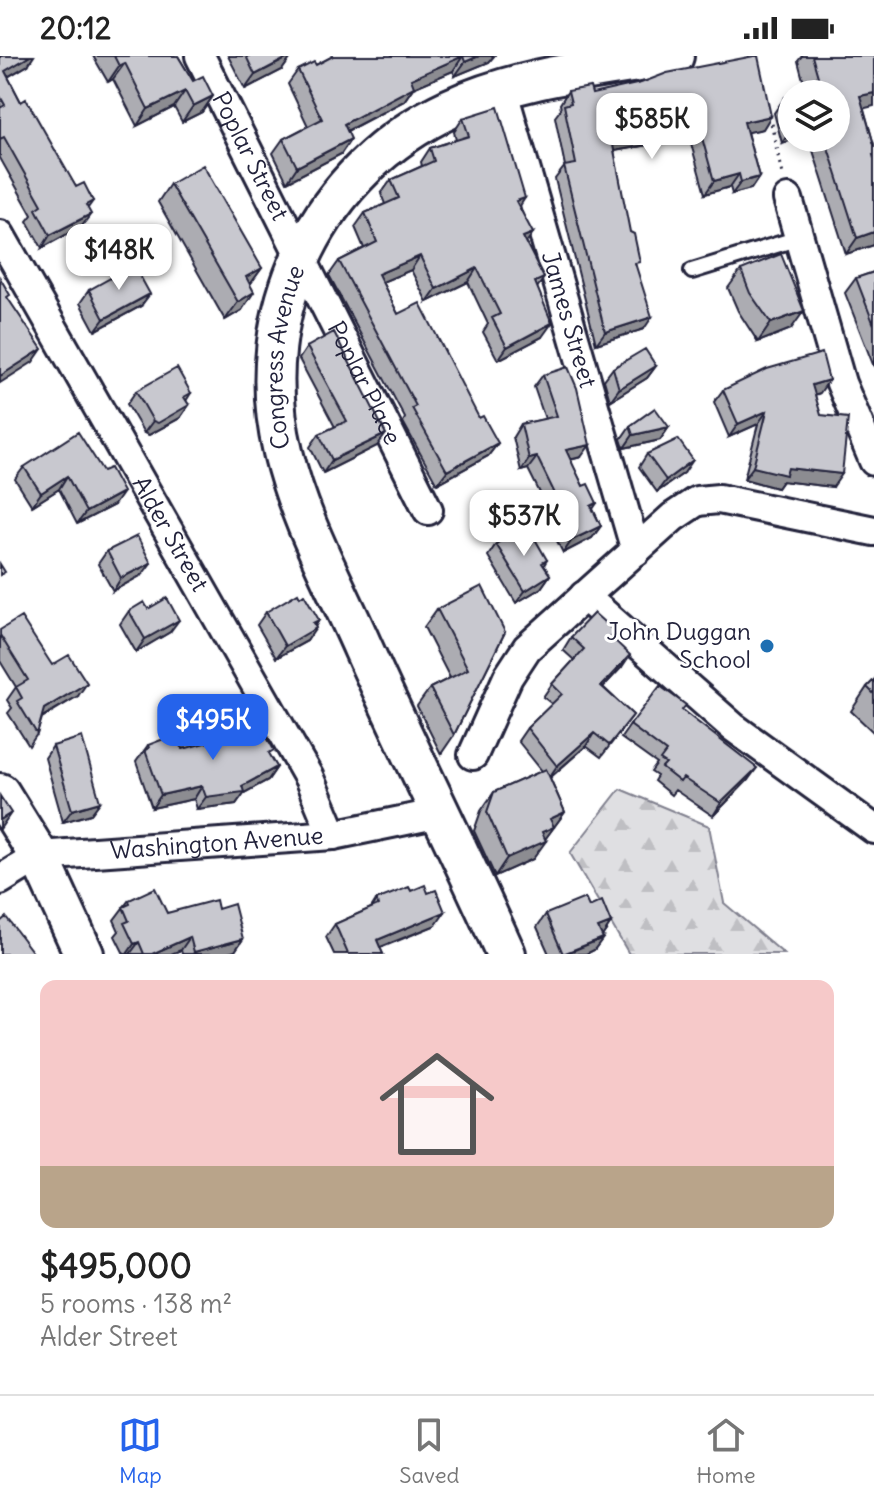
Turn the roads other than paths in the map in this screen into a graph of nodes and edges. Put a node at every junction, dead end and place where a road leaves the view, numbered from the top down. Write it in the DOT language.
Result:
graph roads {
  1 [pos="200,56"];
  2 [pos="674,56"];
  3 [pos="502,89"];
  4 [pos="788,199"];
  5 [pos="0,235"];
  6 [pos="799,238"];
  7 [pos="300,256"];
  8 [pos="692,271"];
  9 [pos="874,461"];
  10 [pos="428,510"];
  11 [pos="874,531"];
  12 [pos="636,551"];
  13 [pos="584,596"];
  14 [pos="473,755"];
  15 [pos="0,793"];
  16 [pos="440,813"];
  17 [pos="874,829"];
  18 [pos="333,835"];
  19 [pos="39,856"];
  20 [pos="0,880"];
  21 [pos="84,954"];
  22 [pos="506,954"];
  1 -- 7 [label="street, Poplar Street"];
  2 -- 3 [label="street, Congress Avenue"];
  3 -- 7 [label="street, Congress Avenue"];
  3 -- 12 [label="street, James Street"];
  4 -- 6 [label="street"];
  5 -- 18 [label="street, Alder Street"];
  6 -- 8 [label="lane"];
  6 -- 9 [label="street"];
  7 -- 10 [label="street, Poplar Place"];
  7 -- 16 [label="street, Congress Avenue"];
  11 -- 12 [label="street"];
  12 -- 13 [label="street"];
  13 -- 14 [label="street"];
  13 -- 17 [label="street"];
  15 -- 19 [label="street"];
  16 -- 18 [label="street, Washington Avenue"];
  16 -- 22 [label="street, Congress Avenue"];
  18 -- 19 [label="street, Washington Avenue"];
  19 -- 20 [label="street, Washington Avenue"];
  19 -- 21 [label="street"];
}
